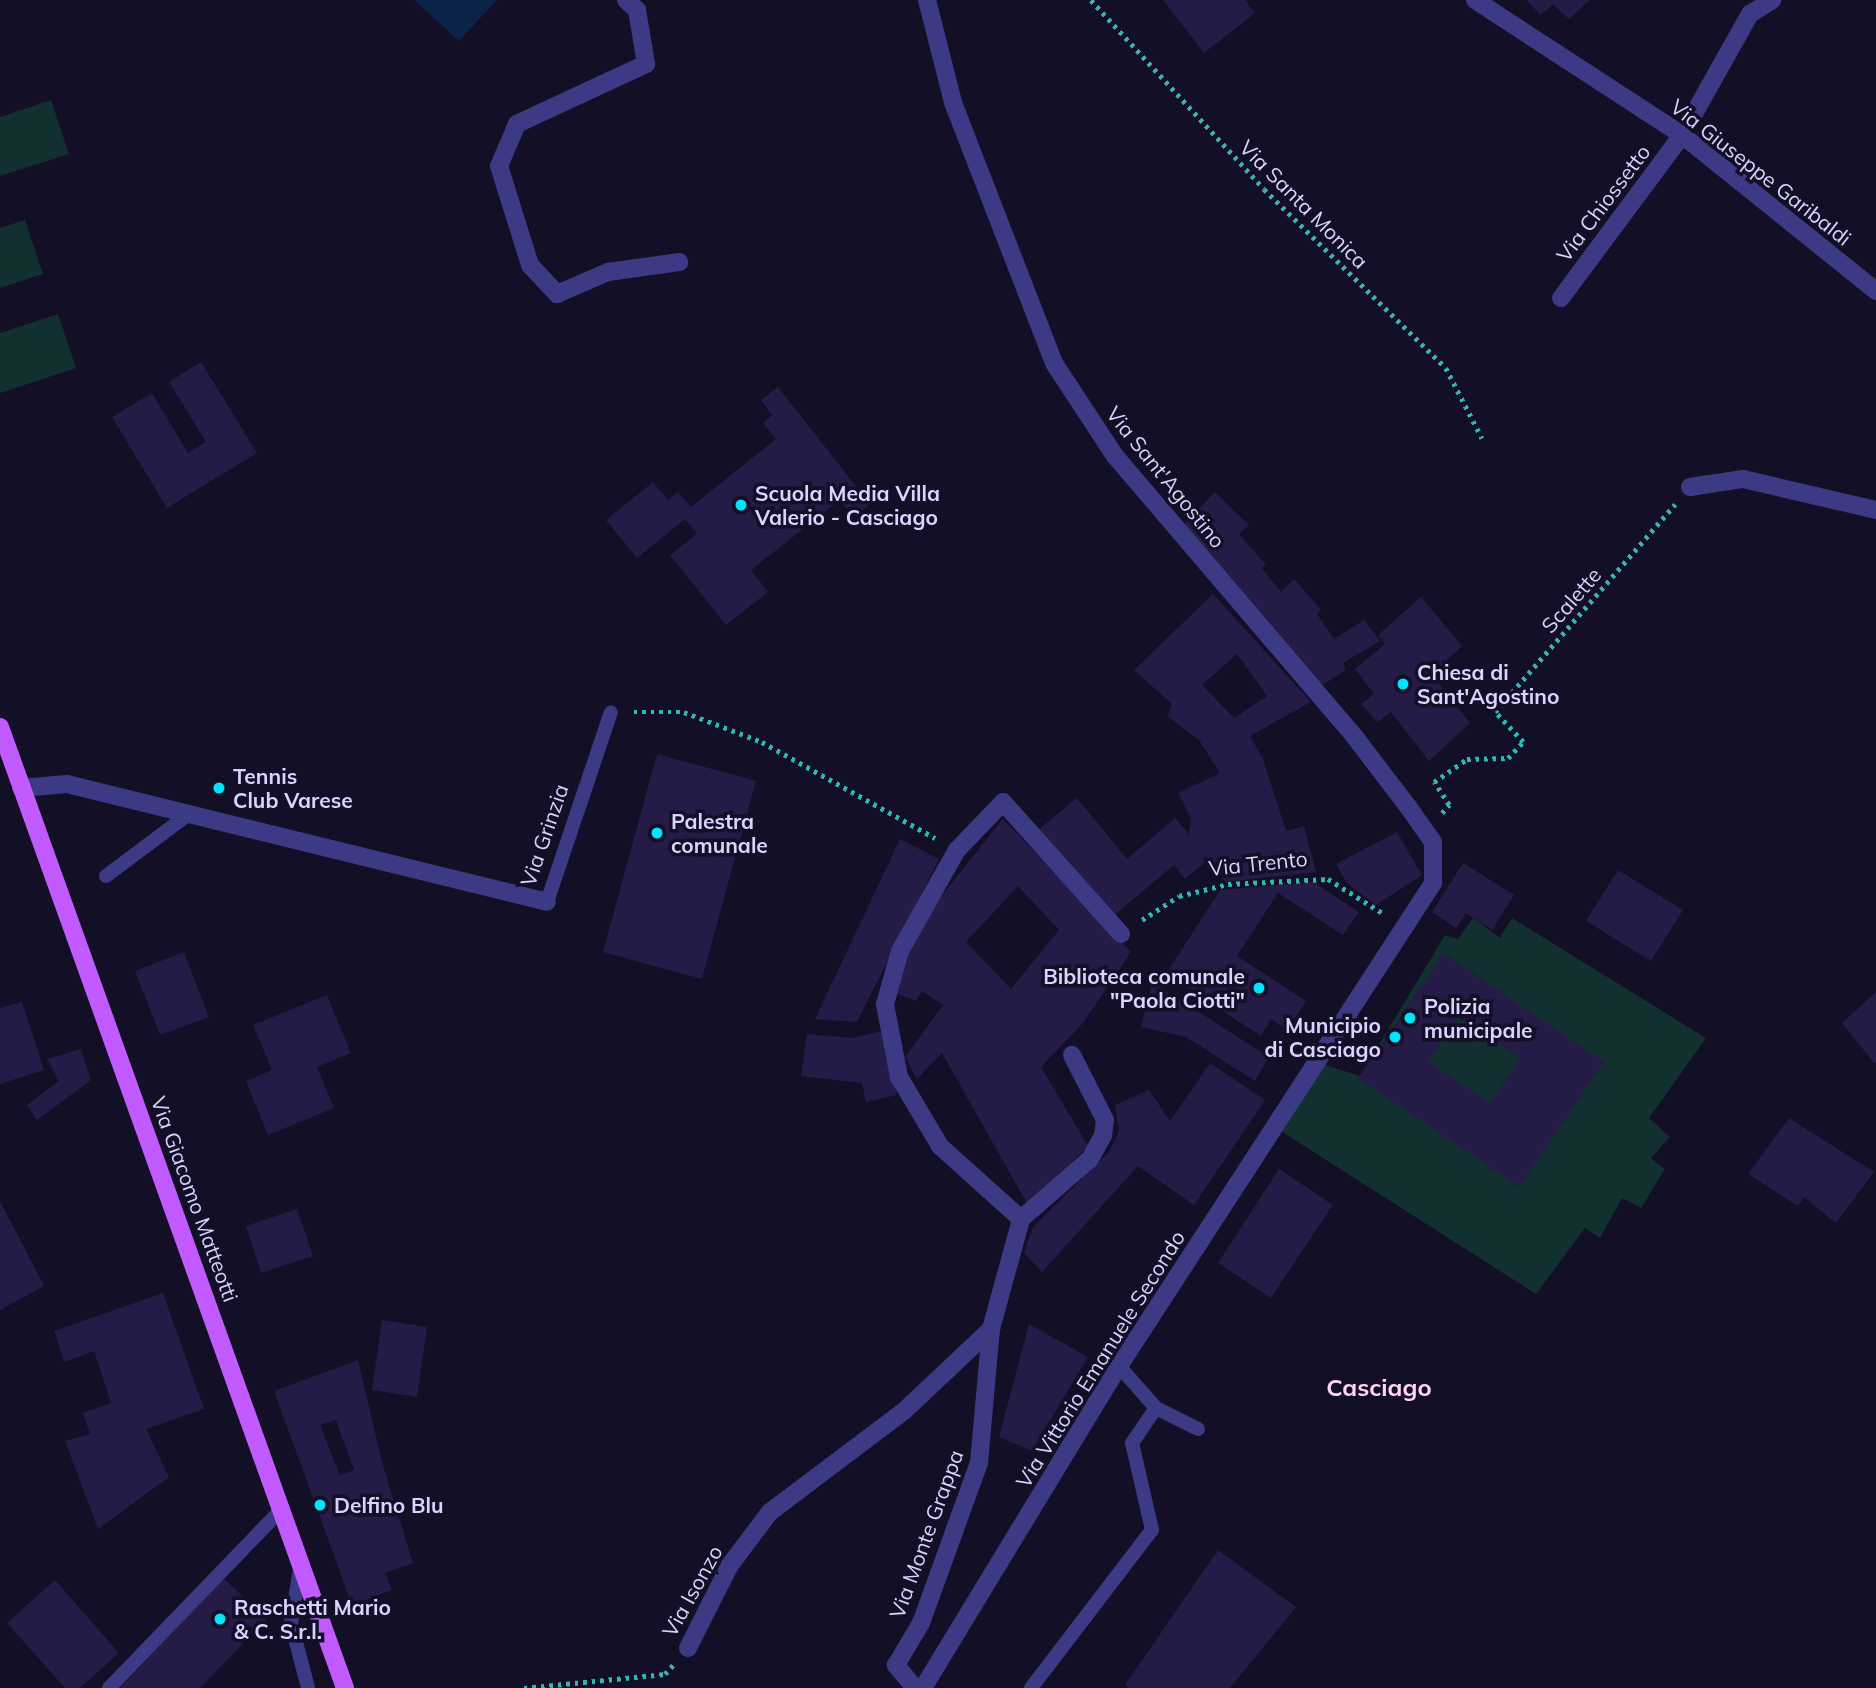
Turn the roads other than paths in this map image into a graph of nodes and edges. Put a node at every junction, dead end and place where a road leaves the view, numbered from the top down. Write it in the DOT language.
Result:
graph roads {
  1 [pos="626,0"];
  2 [pos="927,0"];
  3 [pos="1475,0"];
  4 [pos="1772,0"];
  5 [pos="1682,135"];
  6 [pos="680,262"];
  7 [pos="1876,291"];
  8 [pos="1561,298"];
  9 [pos="1690,487"];
  10 [pos="1876,510"];
  11 [pos="611,712"];
  12 [pos="0,727"];
  13 [pos="21,788"];
  14 [pos="189,814"];
  15 [pos="106,876"];
  16 [pos="547,902"];
  17 [pos="1121,934"];
  18 [pos="1072,1055"];
  19 [pos="1322,1058"];
  20 [pos="1021,1219"];
  21 [pos="992,1329"];
  22 [pos="1119,1366"];
  23 [pos="1156,1408"];
  24 [pos="1198,1429"];
  25 [pos="282,1508"];
  26 [pos="301,1561"];
  27 [pos="688,1648"];
  28 [pos="109,1688"];
  29 [pos="308,1688"];
  30 [pos="345,1688"];
  31 [pos="915,1688"];
  32 [pos="923,1688"];
  33 [pos="1031,1688"];
  1 -- 6 [label="street"];
  2 -- 19 [label="street, Via Sant'Agostino"];
  3 -- 5 [label="street, Via Giuseppe Garibaldi"];
  4 -- 5 [label="street, Via Chiossetto"];
  5 -- 7 [label="street, Via Giuseppe Garibaldi"];
  5 -- 8 [label="street, Via Chiossetto"];
  9 -- 10 [label="street"];
  11 -- 16 [label="lane, Via Grinzia"];
  12 -- 13 [label="main road, Via Giacomo Matteotti"];
  13 -- 14 [label="street, Via Grinzia"];
  13 -- 25 [label="main road, Via Giacomo Matteotti"];
  14 -- 15 [label="lane"];
  14 -- 16 [label="street, Via Grinzia"];
  17 -- 20 [label="street"];
  18 -- 20 [label="street"];
  19 -- 22 [label="street, Via Vittorio Emanuele Secondo"];
  20 -- 21 [label="street, Via Monte Grappa"];
  21 -- 27 [label="street, Via Isonzo"];
  21 -- 31 [label="street, Via Monte Grappa"];
  22 -- 23 [label="lane"];
  22 -- 32 [label="street, Via Vittorio Emanuele Secondo"];
  23 -- 24 [label="lane"];
  23 -- 33 [label="lane"];
  25 -- 26 [label="main road, Via Giacomo Matteotti"];
  25 -- 28 [label="lane"];
  26 -- 29 [label="lane"];
  26 -- 30 [label="main road, Via Giacomo Matteotti"];
}
